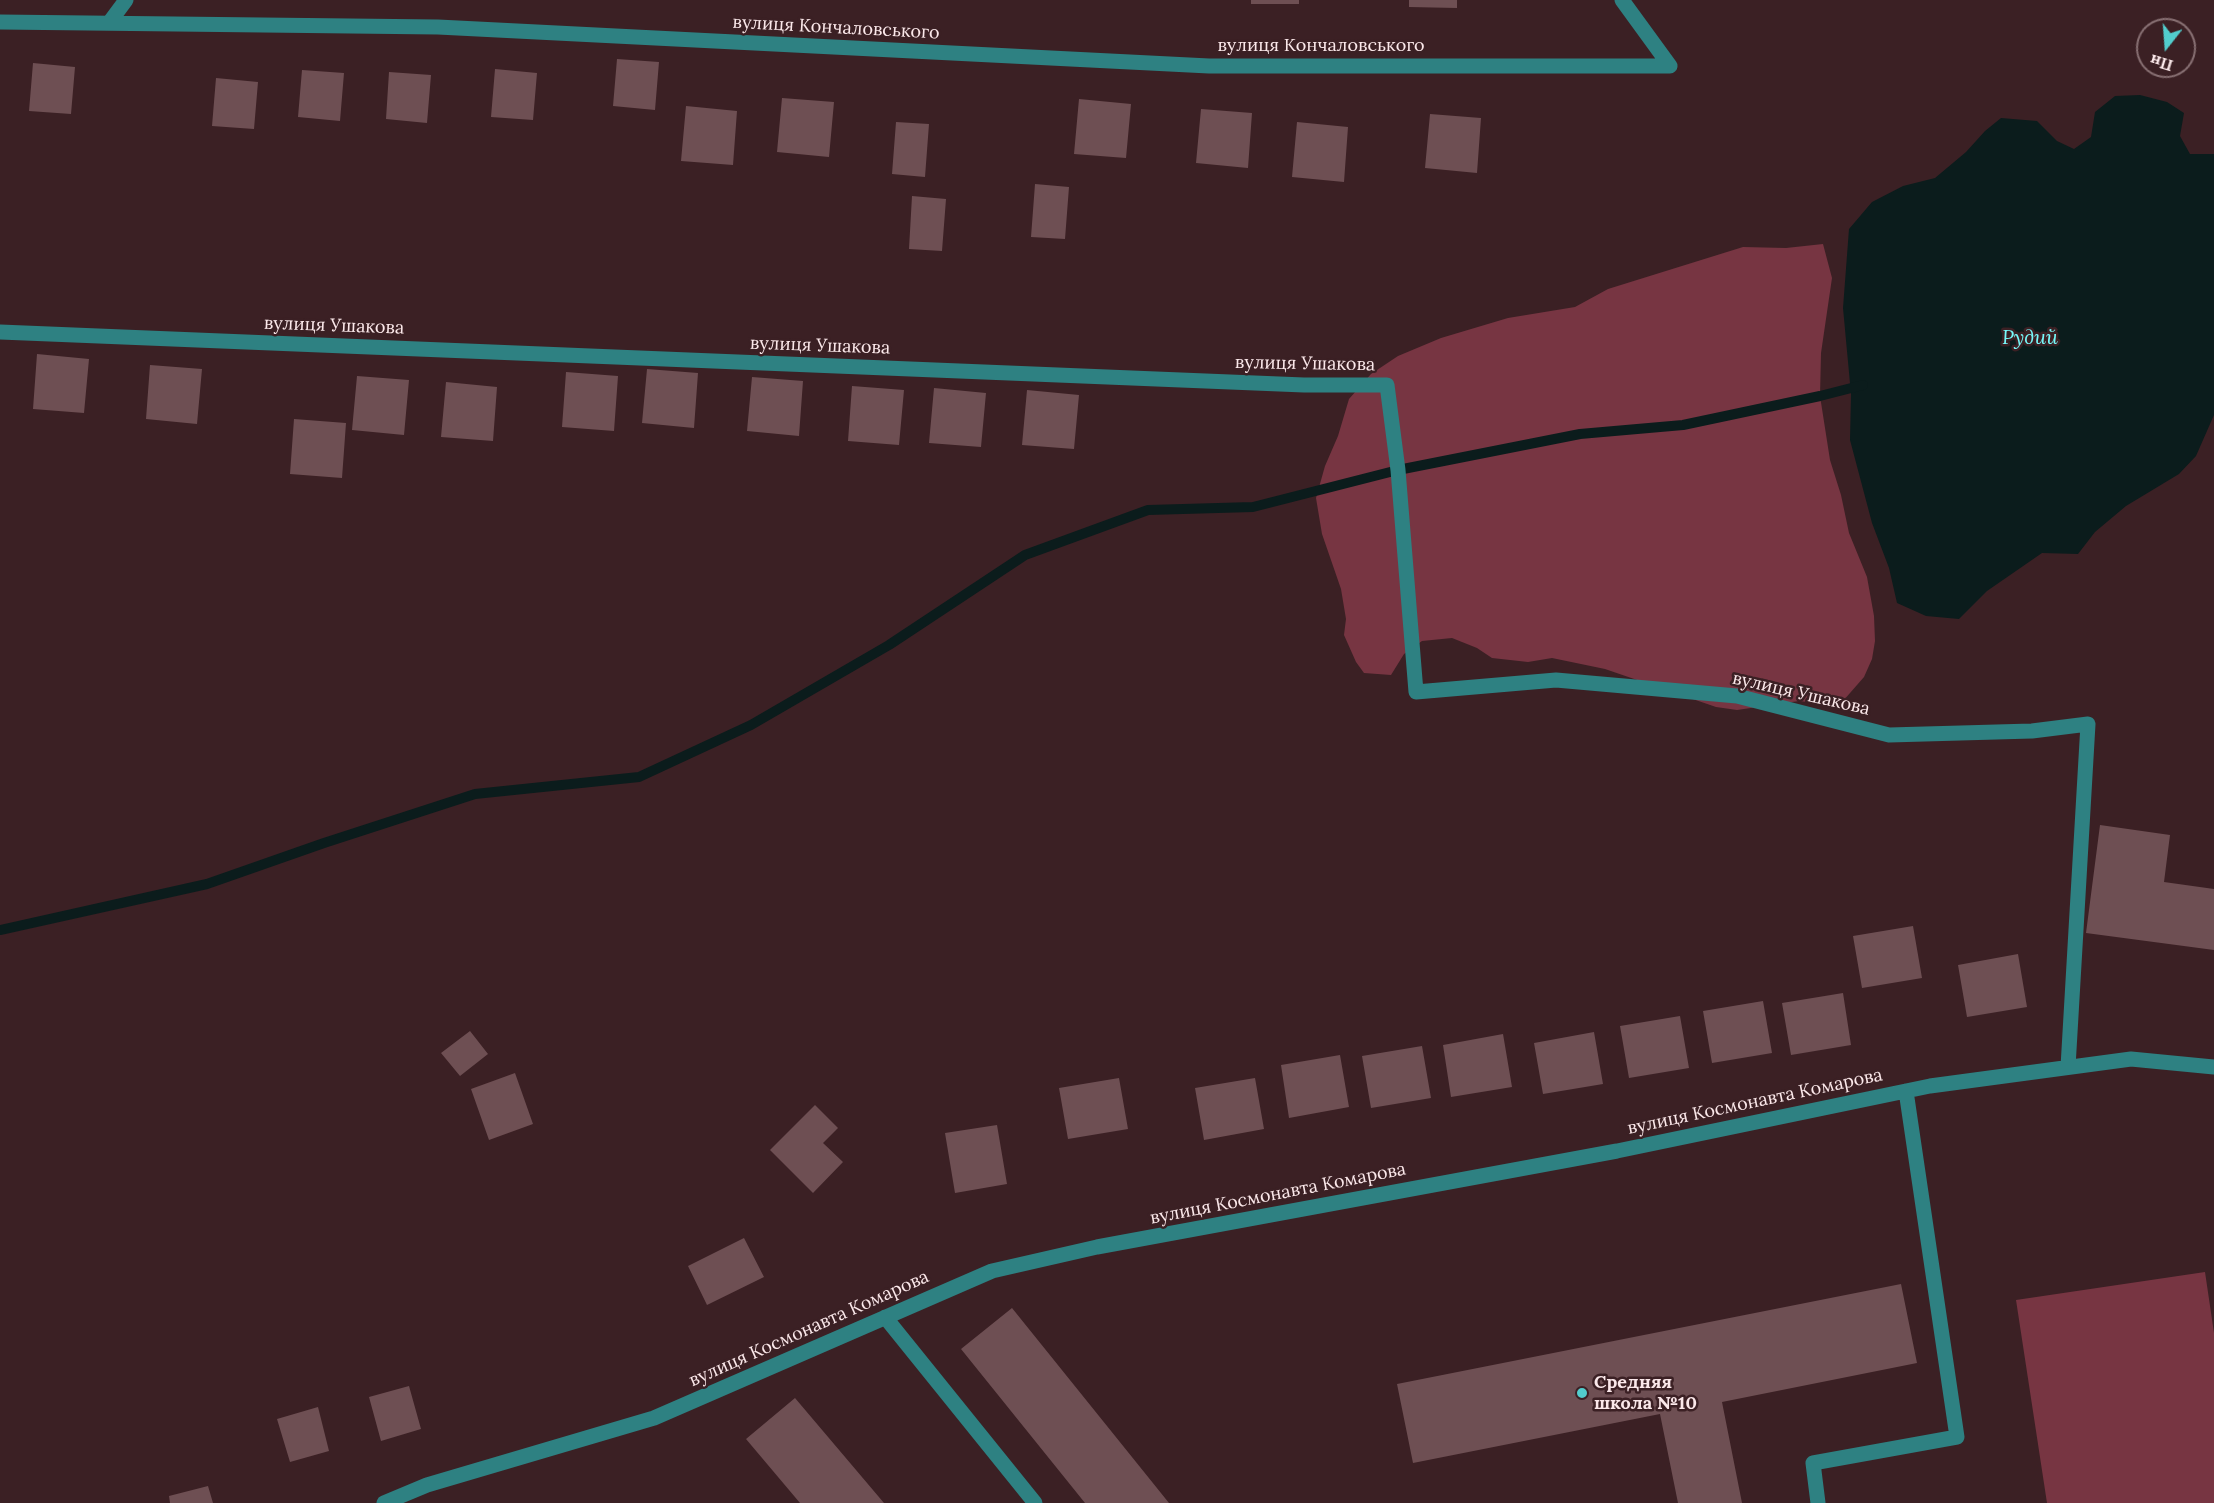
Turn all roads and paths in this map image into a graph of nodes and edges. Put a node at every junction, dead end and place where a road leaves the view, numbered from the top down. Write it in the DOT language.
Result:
graph roads {
  1 [pos="126,0"];
  2 [pos="1622,0"];
  3 [pos="0,22"];
  4 [pos="109,23"];
  5 [pos="0,332"];
  6 [pos="2068,1067"];
  7 [pos="2214,1067"];
  8 [pos="1906,1091"];
  9 [pos="885,1317"];
  10 [pos="384,1503"];
  11 [pos="1035,1503"];
  12 [pos="1818,1503"];
  1 -- 4 [label="street"];
  2 -- 4 [label="street, вулиця Кончаловського"];
  3 -- 4 [label="street, вулиця Кончаловського"];
  5 -- 6 [label="street, вулиця Ушакова"];
  6 -- 7 [label="street, вулиця Космонавта Комарова"];
  6 -- 8 [label="street, вулиця Космонавта Комарова"];
  8 -- 9 [label="street, вулиця Космонавта Комарова"];
  8 -- 12 [label="street"];
  9 -- 10 [label="street, вулиця Космонавта Комарова"];
  9 -- 11 [label="street"];
}
